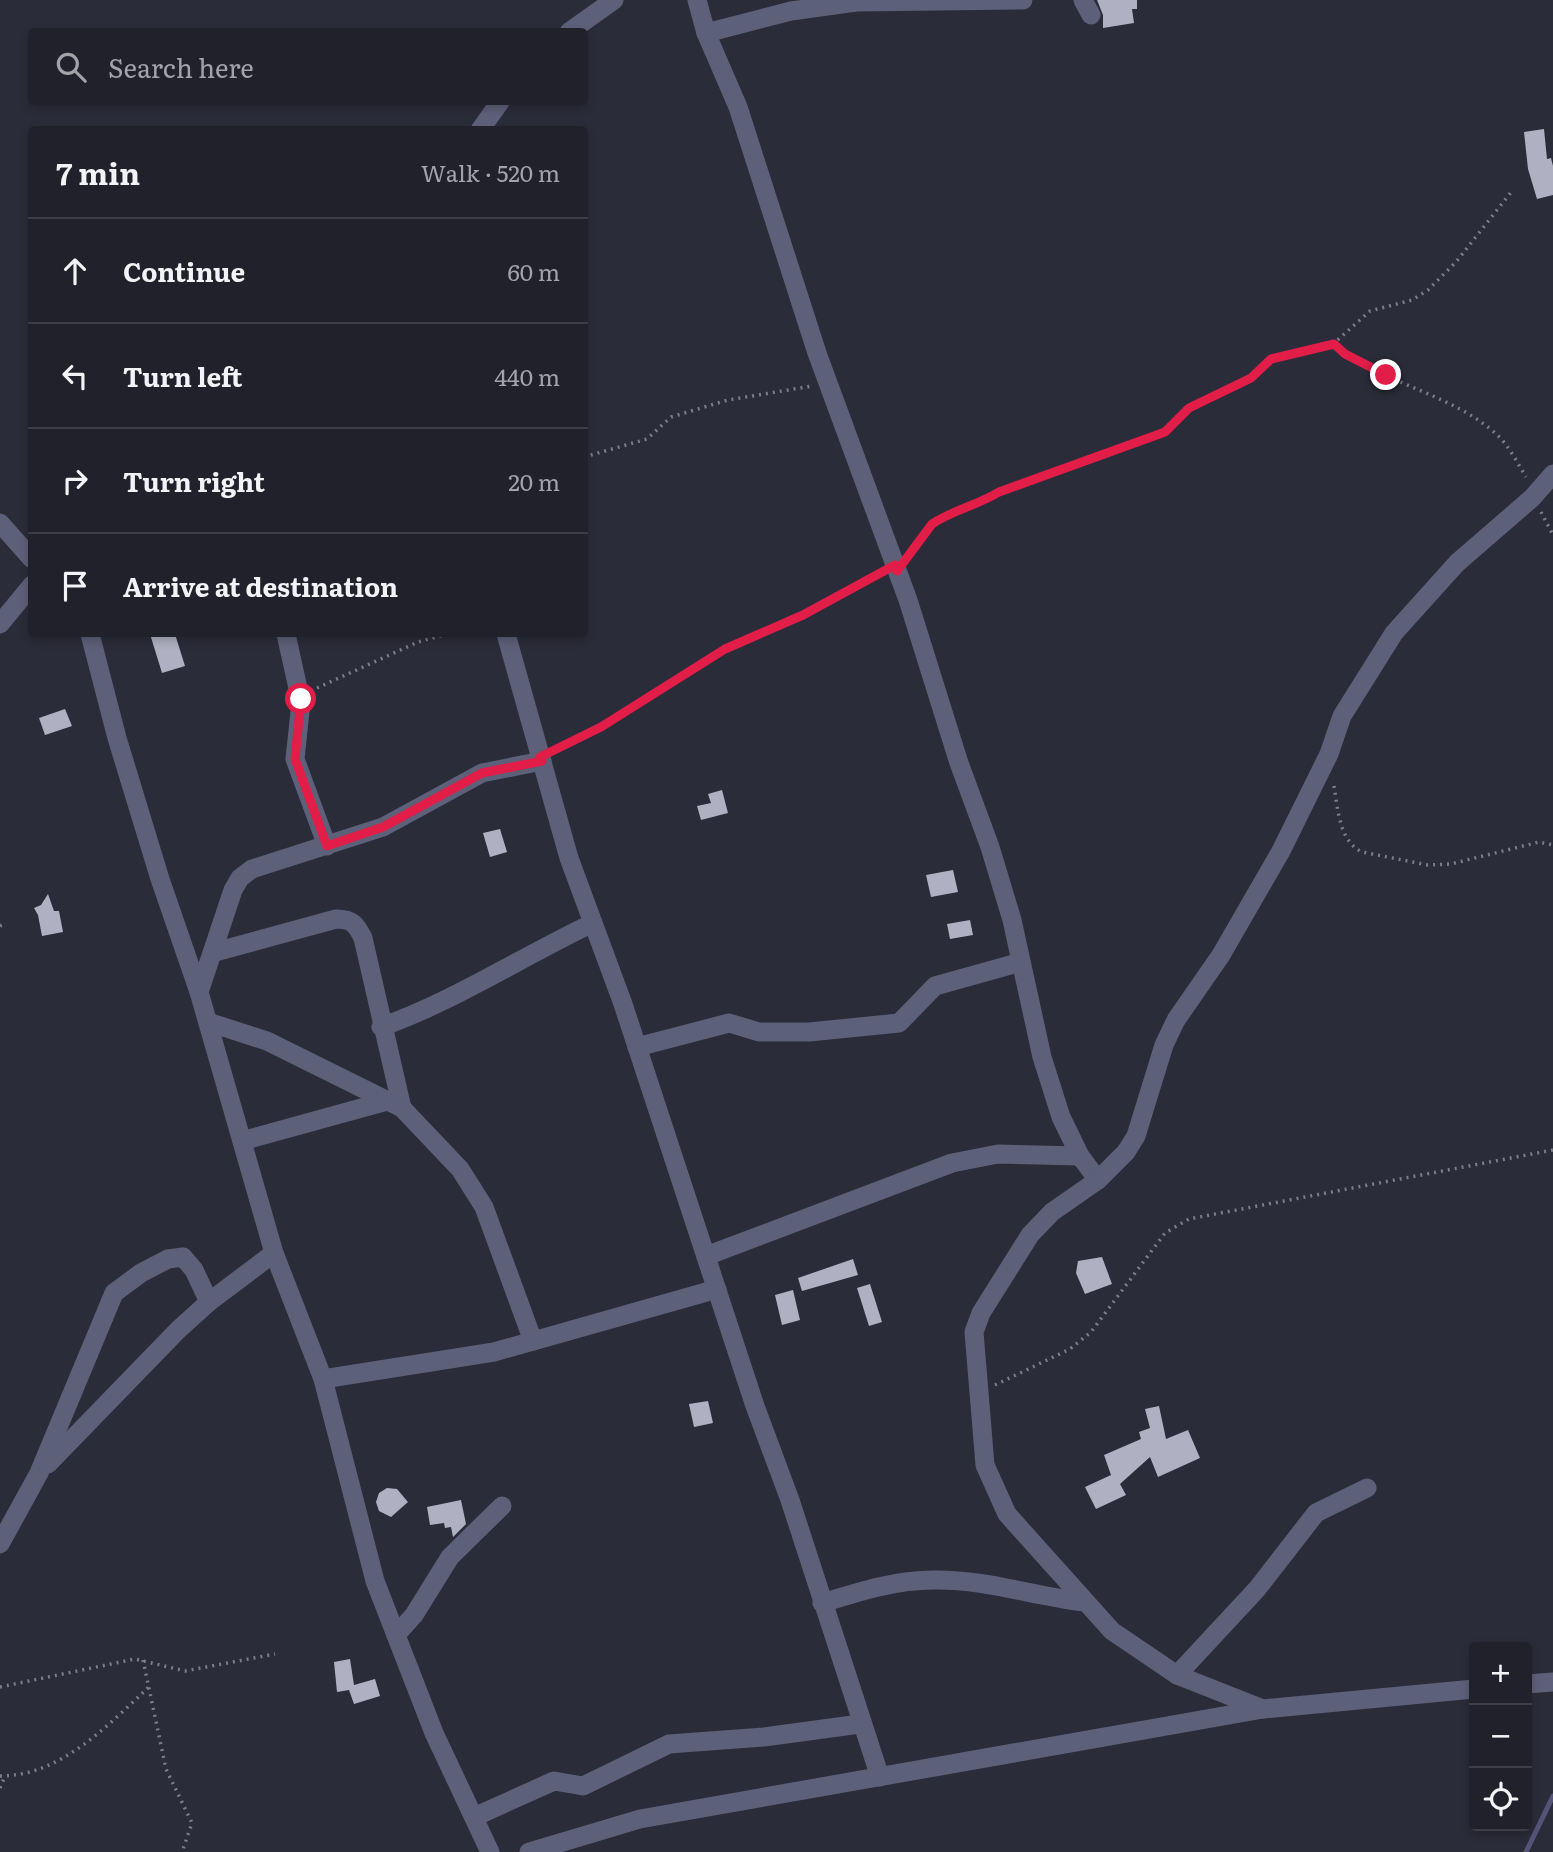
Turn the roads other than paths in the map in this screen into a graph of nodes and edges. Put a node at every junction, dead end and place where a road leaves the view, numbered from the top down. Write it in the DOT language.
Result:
graph roads {
  1 [pos="614,0"];
  2 [pos="697,0"];
  3 [pos="1023,0"];
  4 [pos="575,28"];
  5 [pos="706,33"];
  6 [pos="497,105"];
  7 [pos="483,126"];
  8 [pos="1553,474"];
  9 [pos="0,523"];
  10 [pos="28,554"];
  11 [pos="28,590"];
  12 [pos="0,624"];
  13 [pos="91,637"];
  14 [pos="287,637"];
  15 [pos="507,637"];
  16 [pos="541,759"];
  17 [pos="327,846"];
  18 [pos="593,923"];
  19 [pos="215,953"];
  20 [pos="1021,962"];
  21 [pos="199,992"];
  22 [pos="208,1022"];
  23 [pos="381,1027"];
  24 [pos="637,1047"];
  25 [pos="395,1105"];
  26 [pos="242,1141"];
  27 [pos="1080,1156"];
  28 [pos="1098,1180"];
  29 [pos="274,1253"];
  30 [pos="706,1256"];
  31 [pos="717,1289"];
  32 [pos="209,1302"];
  33 [pos="533,1341"];
  34 [pos="323,1379"];
  35 [pos="39,1473"];
  36 [pos="1367,1488"];
  37 [pos="502,1506"];
  38 [pos="0,1544"];
  39 [pos="1084,1602"];
  40 [pos="822,1604"];
  41 [pos="396,1635"];
  42 [pos="1177,1675"];
  43 [pos="1553,1682"];
  44 [pos="1532,1684"];
  45 [pos="1469,1689"];
  46 [pos="1263,1709"];
  47 [pos="860,1724"];
  48 [pos="880,1777"];
  49 [pos="474,1817"];
  50 [pos="490,1852"];
  51 [pos="529,1852"];
  1 -- 4 [label="street"];
  2 -- 5 [label="street"];
  3 -- 5 [label="street"];
  5 -- 20 [label="street"];
  6 -- 7 [label="street"];
  8 -- 28 [label="street"];
  9 -- 10 [label="street"];
  11 -- 12 [label="street"];
  13 -- 21 [label="street"];
  14 -- 17 [label="street"];
  15 -- 16 [label="street"];
  16 -- 17 [label="street"];
  16 -- 18 [label="street"];
  17 -- 19 [label="street"];
  18 -- 23 [label="street"];
  18 -- 24 [label="street"];
  19 -- 21 [label="street"];
  19 -- 23 [label="street"];
  20 -- 24 [label="street"];
  20 -- 27 [label="street"];
  21 -- 22 [label="street"];
  22 -- 25 [label="street"];
  22 -- 26 [label="street"];
  23 -- 25 [label="street"];
  24 -- 30 [label="street"];
  25 -- 26 [label="street"];
  25 -- 33 [label="street"];
  26 -- 29 [label="street"];
  27 -- 28 [label="street"];
  27 -- 30 [label="street"];
  28 -- 39 [label="street"];
  29 -- 32 [label="street"];
  29 -- 34 [label="street"];
  30 -- 31 [label="street"];
  31 -- 33 [label="street"];
  31 -- 40 [label="street"];
  32 -- 35 [label="street"];
  32 -- 35 [label="street"];
  33 -- 34 [label="street"];
  34 -- 41 [label="street"];
  35 -- 38 [label="street"];
  36 -- 42 [label="street"];
  37 -- 41 [label="street"];
  39 -- 40 [label="street"];
  39 -- 42 [label="street"];
  40 -- 47 [label="street"];
  41 -- 49 [label="street"];
  42 -- 46 [label="street"];
  43 -- 44 [label="street"];
  45 -- 46 [label="street"];
  46 -- 48 [label="street"];
  47 -- 48 [label="street"];
  47 -- 49 [label="street"];
  48 -- 51 [label="street"];
  49 -- 50 [label="street"];
}
